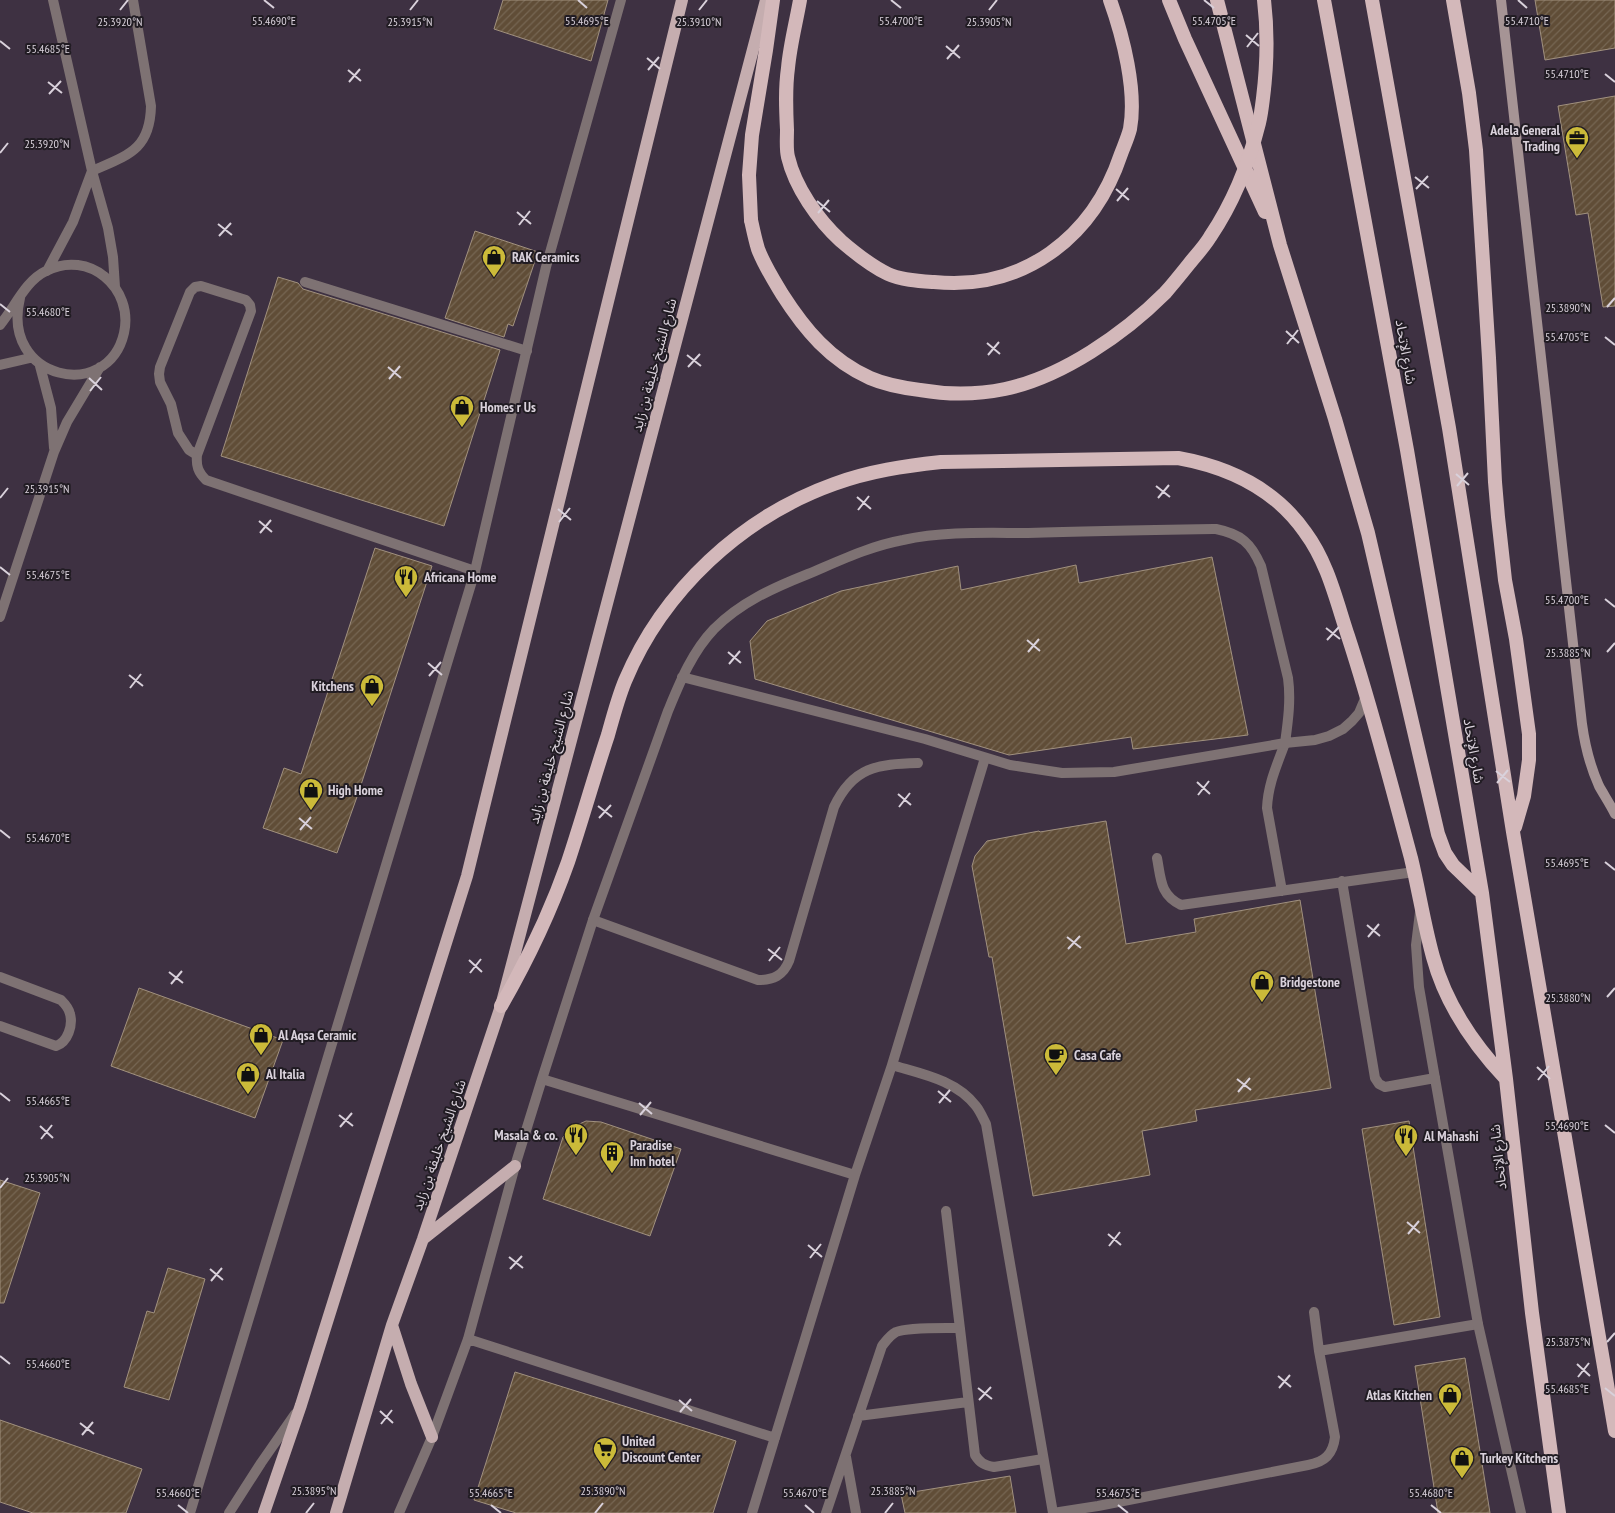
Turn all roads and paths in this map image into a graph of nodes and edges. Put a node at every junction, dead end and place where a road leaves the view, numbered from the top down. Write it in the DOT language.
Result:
graph roads {
  1 [pos="53,0"];
  2 [pos="133,0"];
  3 [pos="621,0"];
  4 [pos="682,0"];
  5 [pos="766,0"];
  6 [pos="773,0"];
  7 [pos="800,0"];
  8 [pos="1110,0"];
  9 [pos="1169,0"];
  10 [pos="1217,0"];
  11 [pos="1264,0"];
  12 [pos="1324,0"];
  13 [pos="1372,0"];
  14 [pos="1453,0"];
  15 [pos="1501,0"];
  16 [pos="92,171"];
  17 [pos="1280,245"];
  18 [pos="47,270"];
  19 [pos="305,282"];
  20 [pos="115,287"];
  21 [pos="20,298"];
  22 [pos="0,325"];
  23 [pos="527,351"];
  24 [pos="30,358"];
  25 [pos="0,365"];
  26 [pos="40,366"];
  27 [pos="100,366"];
  28 [pos="54,452"];
  29 [pos="197,455"];
  30 [pos="475,571"];
  31 [pos="0,617"];
  32 [pos="682,677"];
  33 [pos="1367,693"];
  34 [pos="1285,743"];
  35 [pos="986,758"];
  36 [pos="918,763"];
  37 [pos="1615,814"];
  38 [pos="1513,832"];
  39 [pos="1158,858"];
  40 [pos="1414,872"];
  41 [pos="1342,881"];
  42 [pos="1282,891"];
  43 [pos="1482,893"];
  44 [pos="1422,904"];
  45 [pos="594,920"];
  46 [pos="0,977"];
  47 [pos="501,1006"];
  48 [pos="0,1026"];
  49 [pos="892,1065"];
  50 [pos="1435,1078"];
  51 [pos="542,1079"];
  52 [pos="1506,1079"];
  53 [pos="515,1166"];
  54 [pos="855,1175"];
  55 [pos="946,1212"];
  56 [pos="423,1239"];
  57 [pos="1314,1312"];
  58 [pos="392,1324"];
  59 [pos="1478,1324"];
  60 [pos="960,1328"];
  61 [pos="468,1340"];
  62 [pos="1319,1351"];
  63 [pos="968,1402"];
  64 [pos="301,1405"];
  65 [pos="858,1416"];
  66 [pos="1615,1431"];
  67 [pos="432,1437"];
  68 [pos="775,1438"];
  69 [pos="845,1455"];
  70 [pos="1043,1459"];
  71 [pos="190,1513"];
  72 [pos="229,1513"];
  73 [pos="264,1513"];
  74 [pos="336,1513"];
  75 [pos="399,1513"];
  76 [pos="752,1513"];
  77 [pos="826,1513"];
  78 [pos="856,1513"];
  79 [pos="1053,1513"];
  80 [pos="1521,1513"];
  81 [pos="1559,1513"];
  1 -- 16 [label="street"];
  2 -- 16 [label="street"];
  3 -- 23 [label="street"];
  4 -- 64 [label="main road"];
  5 -- 47 [label="main road, شارع الشيخ خليفة بن زايد"];
  6 -- 11 [label="highway, bridge"];
  7 -- 8 [label="highway"];
  9 -- 17 [label="highway"];
  10 -- 17 [label="highway"];
  12 -- 43 [label="highway, شارع الإتحاد"];
  13 -- 38 [label="highway, شارع الإتحاد"];
  14 -- 38 [label="highway"];
  15 -- 37 [label="main road"];
  16 -- 18 [label="street"];
  16 -- 20 [label="street"];
  17 -- 43 [label="highway"];
  18 -- 20 [label="street"];
  18 -- 21 [label="street"];
  19 -- 23 [label="street"];
  20 -- 27 [label="street"];
  21 -- 22 [label="street"];
  21 -- 24 [label="street"];
  23 -- 30 [label="street"];
  24 -- 25 [label="street"];
  24 -- 26 [label="street"];
  26 -- 27 [label="street"];
  26 -- 28 [label="street"];
  27 -- 28 [label="street"];
  28 -- 31 [label="street"];
  29 -- 29 [label="street"];
  29 -- 30 [label="street"];
  30 -- 71 [label="street"];
  32 -- 34 [label="street"];
  32 -- 35 [label="street"];
  32 -- 45 [label="street"];
  33 -- 34 [label="street"];
  33 -- 40 [label="highway"];
  33 -- 47 [label="highway"];
  34 -- 35 [label="street"];
  34 -- 42 [label="street"];
  35 -- 49 [label="street"];
  36 -- 45 [label="street"];
  38 -- 66 [label="highway, شارع الإتحاد"];
  39 -- 42 [label="street"];
  40 -- 41 [label="street"];
  40 -- 44 [label="highway"];
  41 -- 42 [label="street"];
  41 -- 50 [label="street"];
  43 -- 52 [label="highway, شارع الإتحاد"];
  44 -- 50 [label="street"];
  44 -- 52 [label="highway"];
  45 -- 51 [label="street"];
  46 -- 48 [label="street"];
  47 -- 56 [label="main road, شارع الشيخ خليفة بن زايد"];
  49 -- 54 [label="street"];
  49 -- 70 [label="street"];
  50 -- 59 [label="street"];
  51 -- 53 [label="street"];
  51 -- 54 [label="street"];
  52 -- 81 [label="highway, شارع الإتحاد"];
  53 -- 56 [label="main road"];
  53 -- 61 [label="street"];
  54 -- 68 [label="street"];
  55 -- 60 [label="street"];
  56 -- 58 [label="main road, شارع الشيخ خليفة بن زايد"];
  57 -- 62 [label="street"];
  58 -- 67 [label="main road"];
  58 -- 74 [label="main road, شارع الشيخ خليفة بن زايد"];
  59 -- 62 [label="street"];
  59 -- 80 [label="street"];
  60 -- 63 [label="street"];
  60 -- 65 [label="street"];
  61 -- 67 [label="street"];
  61 -- 68 [label="street"];
  62 -- 79 [label="street"];
  63 -- 65 [label="street"];
  63 -- 70 [label="street"];
  64 -- 72 [label="street"];
  64 -- 73 [label="main road"];
  65 -- 69 [label="street"];
  67 -- 75 [label="street"];
  68 -- 76 [label="street"];
  69 -- 77 [label="street"];
  69 -- 78 [label="street"];
  70 -- 79 [label="street"];
}
